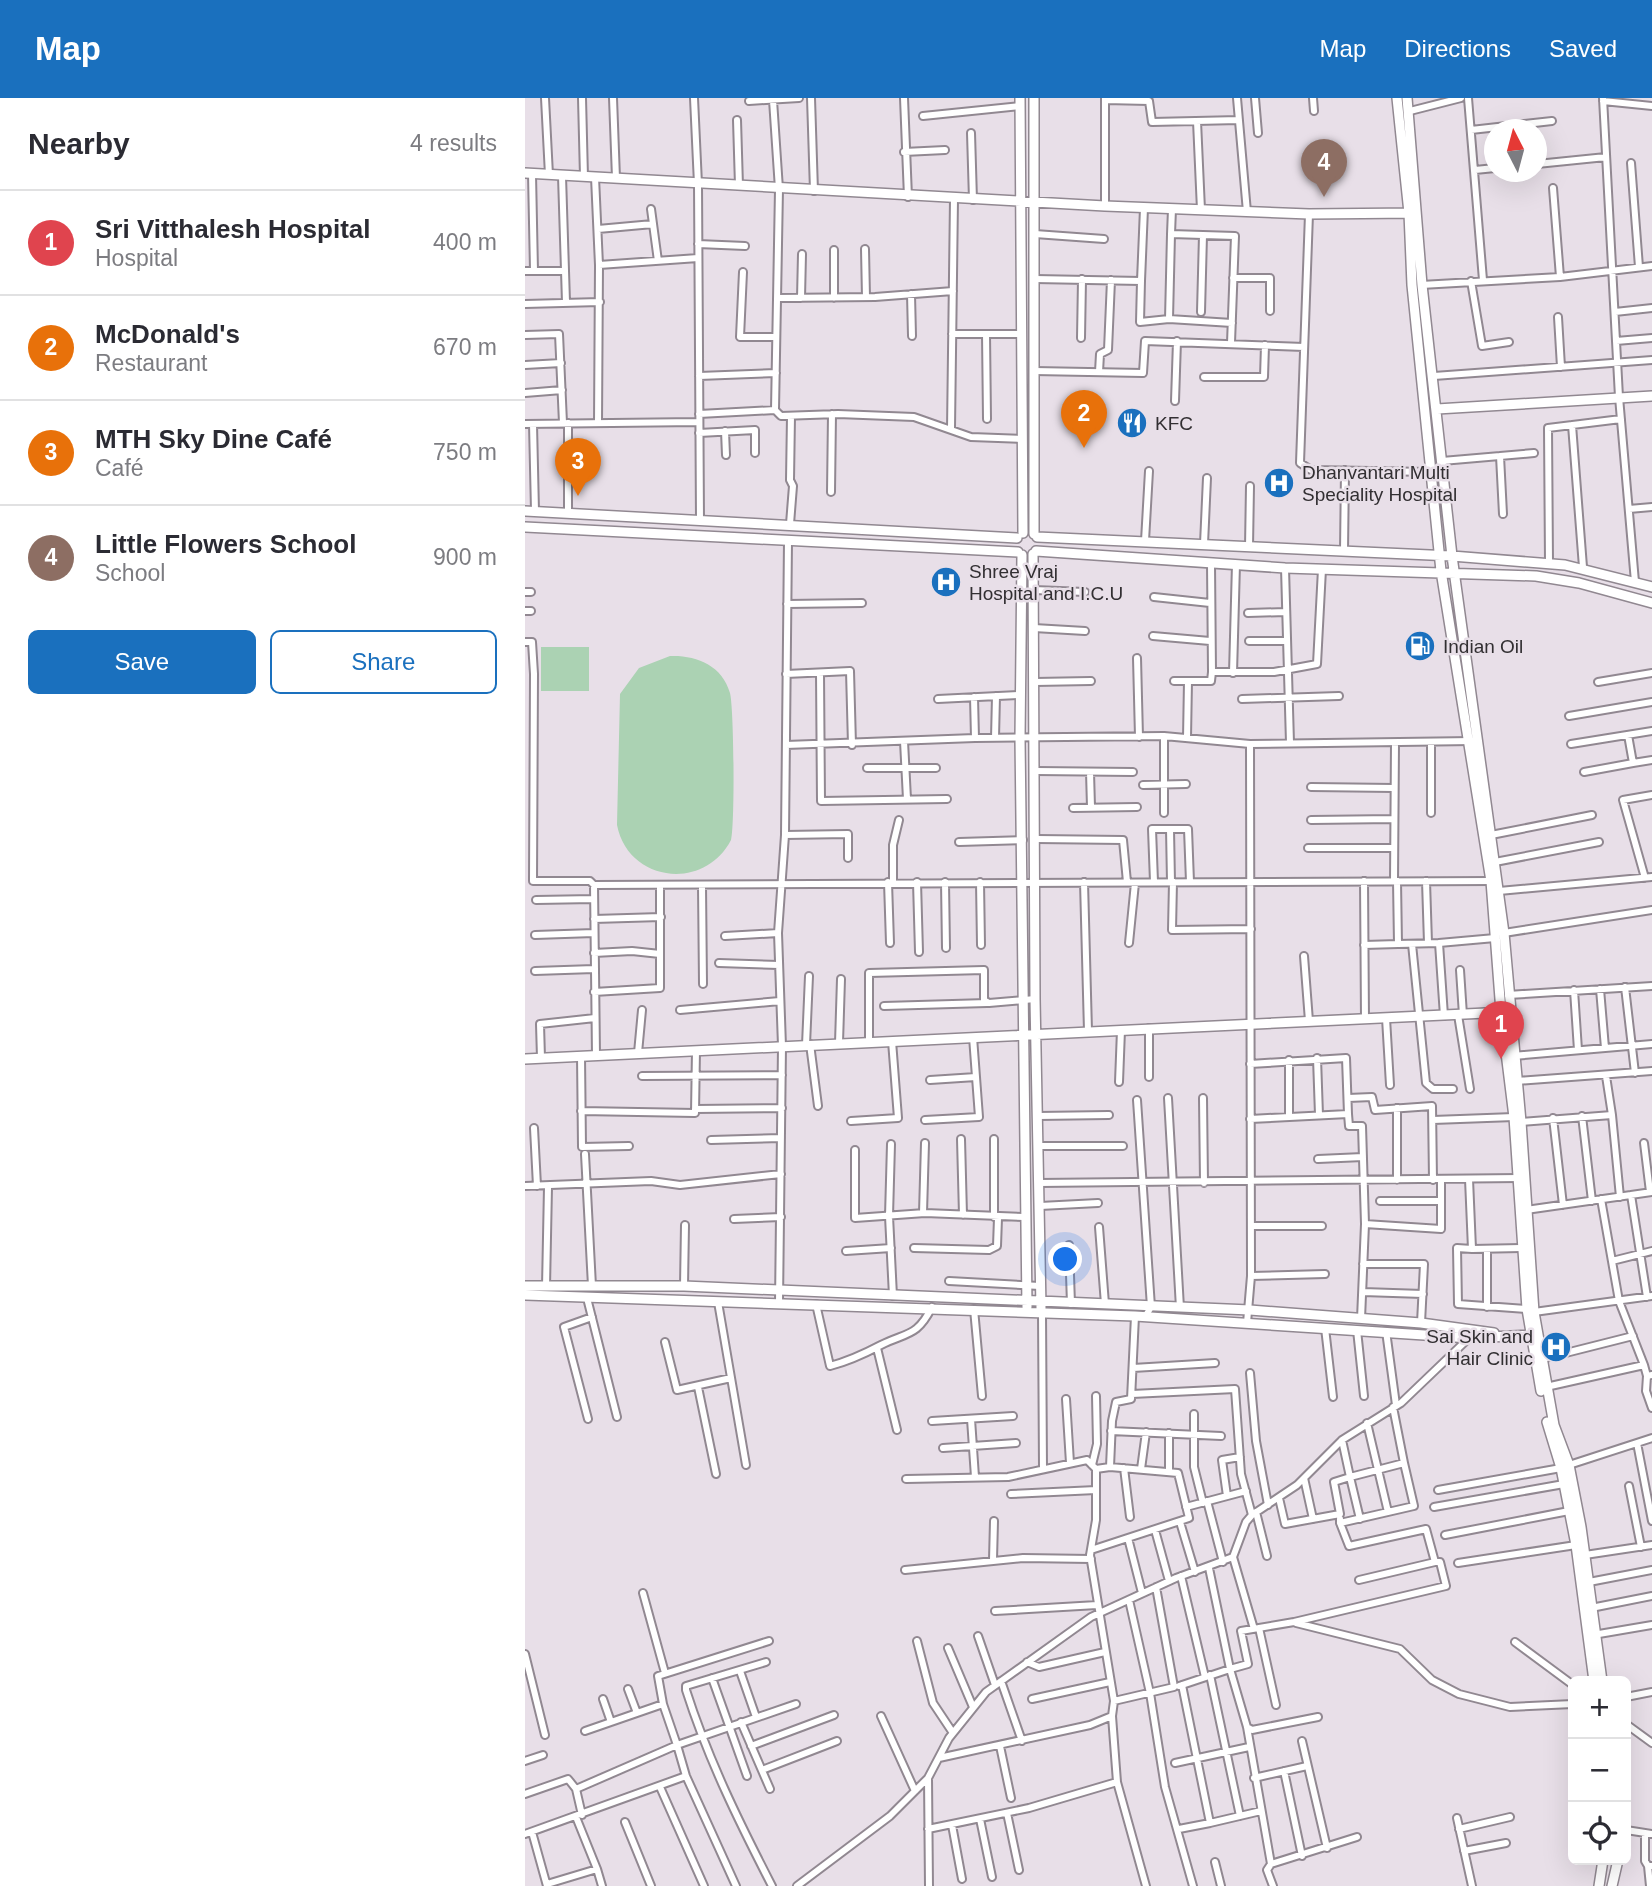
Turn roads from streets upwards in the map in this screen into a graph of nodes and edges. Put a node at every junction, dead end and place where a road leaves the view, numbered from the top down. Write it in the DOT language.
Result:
graph roads {
  1 [pos="545,98"];
  2 [pos="582,98"];
  3 [pos="613,98"];
  4 [pos="694,98"];
  5 [pos="799,98"];
  6 [pos="811,98"];
  7 [pos="904,98"];
  8 [pos="1034,98"];
  9 [pos="1237,98"];
  10 [pos="1255,98"];
  11 [pos="1313,98"];
  12 [pos="1397,98"];
  13 [pos="1407,98"];
  14 [pos="1461,98"];
  15 [pos="1468,98"];
  16 [pos="1105,99"];
  17 [pos="773,100"];
  18 [pos="1603,100"];
  19 [pos="749,101"];
  20 [pos="1020,102"];
  21 [pos="1652,106"];
  22 [pos="1314,111"];
  23 [pos="1410,111"];
  24 [pos="923,116"];
  25 [pos="737,120"];
  26 [pos="1239,120"];
  27 [pos="1197,121"];
  28 [pos="1552,121"];
  29 [pos="1471,130"];
  30 [pos="971,133"];
  31 [pos="1258,133"];
  32 [pos="945,150"];
  33 [pos="904,152"];
  34 [pos="1606,158"];
  35 [pos="1547,163"];
  36 [pos="1631,163"];
  37 [pos="1484,169"];
  38 [pos="1475,170"];
  39 [pos="528,173"];
  40 [pos="549,175"];
  41 [pos="562,176"];
  42 [pos="584,177"];
  43 [pos="595,177"];
  44 [pos="615,178"];
  45 [pos="698,184"];
  46 [pos="739,186"];
  47 [pos="1553,188"];
  48 [pos="779,189"];
  49 [pos="814,192"];
  50 [pos="908,197"];
  51 [pos="954,199"];
  52 [pos="973,200"];
  53 [pos="1022,202"];
  54 [pos="1035,203"];
  55 [pos="1105,206"];
  56 [pos="1144,208"];
  57 [pos="651,209"];
  58 [pos="1172,209"];
  59 [pos="1201,210"];
  60 [pos="1247,212"];
  61 [pos="1414,213"];
  62 [pos="1309,214"];
  63 [pos="653,223"];
  64 [pos="598,229"];
  65 [pos="1035,234"];
  66 [pos="1171,234"];
  67 [pos="1203,235"];
  68 [pos="1104,239"];
  69 [pos="698,244"];
  70 [pos="745,246"];
  71 [pos="865,249"];
  72 [pos="834,250"];
  73 [pos="802,254"];
  74 [pos="698,258"];
  75 [pos="657,261"];
  76 [pos="599,265"];
  77 [pos="1652,265"];
  78 [pos="1639,267"];
  79 [pos="1613,270"];
  80 [pos="525,271"];
  81 [pos="534,271"];
  82 [pos="565,271"];
  83 [pos="743,272"];
  84 [pos="1560,277"];
  85 [pos="1233,278"];
  86 [pos="1035,279"];
  87 [pos="1082,279"];
  88 [pos="1111,280"];
  89 [pos="1483,280"];
  90 [pos="1141,281"];
  91 [pos="1471,281"];
  92 [pos="1412,285"];
  93 [pos="1422,285"];
  94 [pos="953,291"];
  95 [pos="911,294"];
  96 [pos="866,297"];
  97 [pos="777,298"];
  98 [pos="801,298"];
  99 [pos="834,298"];
  100 [pos="566,302"];
  101 [pos="600,302"];
  102 [pos="525,303"];
  103 [pos="1652,308"];
  104 [pos="1270,311"];
  105 [pos="1201,312"];
  106 [pos="1615,312"];
  107 [pos="1558,317"];
  108 [pos="1169,319"];
  109 [pos="1231,323"];
  110 [pos="953,334"];
  111 [pos="986,334"];
  112 [pos="1020,334"];
  113 [pos="525,335"];
  114 [pos="912,336"];
  115 [pos="776,337"];
  116 [pos="1081,338"];
  117 [pos="1652,338"];
  118 [pos="1178,341"];
  119 [pos="1616,341"];
  120 [pos="1509,342"];
  121 [pos="1231,343"];
  122 [pos="1265,345"];
  123 [pos="1304,347"];
  124 [pos="1652,360"];
  125 [pos="561,363"];
  126 [pos="1618,363"];
  127 [pos="525,365"];
  128 [pos="1561,367"];
  129 [pos="1034,371"];
  130 [pos="1099,372"];
  131 [pos="776,373"];
  132 [pos="699,376"];
  133 [pos="1434,376"];
  134 [pos="1204,377"];
  135 [pos="562,390"];
  136 [pos="525,393"];
  137 [pos="1652,396"];
  138 [pos="1619,397"];
  139 [pos="1175,401"];
  140 [pos="1437,409"];
  141 [pos="775,410"];
  142 [pos="832,414"];
  143 [pos="791,416"];
  144 [pos="698,418"];
  145 [pos="987,419"];
  146 [pos="1621,419"];
  147 [pos="566,423"];
  148 [pos="599,423"];
  149 [pos="529,424"];
  150 [pos="1572,425"];
  151 [pos="951,429"];
  152 [pos="725,432"];
  153 [pos="699,433"];
  154 [pos="1022,439"];
  155 [pos="755,453"];
  156 [pos="1534,453"];
  157 [pos="726,455"];
  158 [pos="1500,456"];
  159 [pos="1441,461"];
  160 [pos="1345,470"];
  161 [pos="1149,471"];
  162 [pos="1431,472"];
  163 [pos="1207,478"];
  164 [pos="1250,485"];
  165 [pos="831,492"];
  166 [pos="1652,507"];
  167 [pos="1629,509"];
  168 [pos="530,511"];
  169 [pos="568,512"];
  170 [pos="1503,514"];
  171 [pos="700,520"];
  172 [pos="790,524"];
  173 [pos="525,527"];
  174 [pos="1020,535"];
  175 [pos="1035,536"];
  176 [pos="788,541"];
  177 [pos="1145,541"];
  178 [pos="1204,544"];
  179 [pos="1249,547"];
  180 [pos="1343,551"];
  181 [pos="1035,553"];
  182 [pos="1020,554"];
  183 [pos="1440,555"];
  184 [pos="1452,556"];
  185 [pos="1549,563"];
  186 [pos="1211,564"];
  187 [pos="1236,564"];
  188 [pos="1285,568"];
  189 [pos="1583,568"];
  190 [pos="1322,569"];
  191 [pos="1441,571"];
  192 [pos="1454,571"];
  193 [pos="1635,582"];
  194 [pos="1652,587"];
  195 [pos="1034,590"];
  196 [pos="1085,592"];
  197 [pos="1154,597"];
  198 [pos="862,603"];
  199 [pos="1210,603"];
  200 [pos="1652,603"];
  201 [pos="787,604"];
  202 [pos="1286,612"];
  203 [pos="1248,613"];
  204 [pos="1034,628"];
  205 [pos="1085,631"];
  206 [pos="1153,636"];
  207 [pos="1210,641"];
  208 [pos="1249,641"];
  209 [pos="1287,641"];
  210 [pos="525,642"];
  211 [pos="1137,658"];
  212 [pos="1288,667"];
  213 [pos="1212,672"];
  214 [pos="820,673"];
  215 [pos="1233,673"];
  216 [pos="1652,673"];
  217 [pos="525,674"];
  218 [pos="534,674"];
  219 [pos="786,674"];
  220 [pos="1091,681"];
  221 [pos="1174,681"];
  222 [pos="1188,681"];
  223 [pos="1035,682"];
  224 [pos="1598,682"];
  225 [pos="1020,695"];
  226 [pos="996,696"];
  227 [pos="1339,696"];
  228 [pos="974,697"];
  229 [pos="1288,698"];
  230 [pos="938,699"];
  231 [pos="1242,699"];
  232 [pos="1652,702"];
  233 [pos="525,706"];
  234 [pos="534,706"];
  235 [pos="1569,716"];
  236 [pos="1652,731"];
  237 [pos="1628,735"];
  238 [pos="1164,736"];
  239 [pos="1139,737"];
  240 [pos="975,738"];
  241 [pos="995,738"];
  242 [pos="1020,738"];
  243 [pos="1034,738"];
  244 [pos="1187,738"];
  245 [pos="1479,740"];
  246 [pos="904,741"];
  247 [pos="1469,742"];
  248 [pos="1290,743"];
  249 [pos="1395,743"];
  250 [pos="1431,743"];
  251 [pos="1250,744"];
  252 [pos="1571,744"];
  253 [pos="786,745"];
  254 [pos="821,745"];
  255 [pos="852,745"];
  256 [pos="525,746"];
  257 [pos="535,746"];
  258 [pos="1652,760"];
  259 [pos="1633,763"];
  260 [pos="867,768"];
  261 [pos="936,768"];
  262 [pos="906,769"];
  263 [pos="1036,771"];
  264 [pos="1090,772"];
  265 [pos="1133,772"];
  266 [pos="1584,772"];
  267 [pos="1164,784"];
  268 [pos="1186,784"];
  269 [pos="1143,785"];
  270 [pos="1311,787"];
  271 [pos="1394,788"];
  272 [pos="1652,795"];
  273 [pos="908,799"];
  274 [pos="947,799"];
  275 [pos="1091,807"];
  276 [pos="1137,807"];
  277 [pos="1073,808"];
  278 [pos="1164,813"];
  279 [pos="1431,813"];
  280 [pos="1592,815"];
  281 [pos="1394,819"];
  282 [pos="899,820"];
  283 [pos="1311,820"];
  284 [pos="1170,829"];
  285 [pos="785,835"];
  286 [pos="1491,835"];
  287 [pos="1037,839"];
  288 [pos="1023,840"];
  289 [pos="958,842"];
  290 [pos="1599,842"];
  291 [pos="1308,848"];
  292 [pos="1394,848"];
  293 [pos="529,850"];
  294 [pos="848,858"];
  295 [pos="1495,862"];
  296 [pos="1649,878"];
  297 [pos="1364,881"];
  298 [pos="1396,881"];
  299 [pos="1426,881"];
  300 [pos="779,882"];
  301 [pos="890,882"];
  302 [pos="917,882"];
  303 [pos="945,882"];
  304 [pos="980,882"];
  305 [pos="1023,882"];
  306 [pos="1036,882"];
  307 [pos="1084,882"];
  308 [pos="1127,882"];
  309 [pos="1154,882"];
  310 [pos="1172,882"];
  311 [pos="1190,882"];
  312 [pos="1252,882"];
  313 [pos="1135,883"];
  314 [pos="1496,885"];
  315 [pos="594,886"];
  316 [pos="660,886"];
  317 [pos="702,886"];
  318 [pos="594,899"];
  319 [pos="536,900"];
  320 [pos="1652,910"];
  321 [pos="661,917"];
  322 [pos="594,919"];
  323 [pos="1251,929"];
  324 [pos="594,933"];
  325 [pos="778,933"];
  326 [pos="535,935"];
  327 [pos="725,936"];
  328 [pos="1499,936"];
  329 [pos="890,943"];
  330 [pos="1129,943"];
  331 [pos="1428,943"];
  332 [pos="1439,943"];
  333 [pos="1398,944"];
  334 [pos="1412,944"];
  335 [pos="981,945"];
  336 [pos="1364,945"];
  337 [pos="946,948"];
  338 [pos="919,952"];
  339 [pos="594,953"];
  340 [pos="660,954"];
  341 [pos="1304,956"];
  342 [pos="719,963"];
  343 [pos="779,965"];
  344 [pos="594,969"];
  345 [pos="1459,970"];
  346 [pos="535,971"];
  347 [pos="809,975"];
  348 [pos="841,979"];
  349 [pos="703,984"];
  350 [pos="1652,986"];
  351 [pos="1625,988"];
  352 [pos="1600,989"];
  353 [pos="1574,990"];
  354 [pos="594,992"];
  355 [pos="1508,995"];
  356 [pos="1035,999"];
  357 [pos="1023,1000"];
  358 [pos="779,1001"];
  359 [pos="989,1003"];
  360 [pos="884,1006"];
  361 [pos="642,1010"];
  362 [pos="680,1010"];
  363 [pos="1505,1012"];
  364 [pos="1461,1015"];
  365 [pos="1444,1016"];
  366 [pos="1417,1017"];
  367 [pos="595,1018"];
  368 [pos="1387,1018"];
  369 [pos="1365,1019"];
  370 [pos="1309,1021"];
  371 [pos="1250,1024"];
  372 [pos="1149,1028"];
  373 [pos="1121,1030"];
  374 [pos="1088,1031"];
  375 [pos="1024,1035"];
  376 [pos="1036,1035"];
  377 [pos="973,1037"];
  378 [pos="892,1041"];
  379 [pos="869,1042"];
  380 [pos="839,1043"];
  381 [pos="808,1044"];
  382 [pos="1652,1044"];
  383 [pos="782,1046"];
  384 [pos="1632,1046"];
  385 [pos="1605,1048"];
  386 [pos="696,1050"];
  387 [pos="1579,1050"];
  388 [pos="638,1053"];
  389 [pos="596,1055"];
  390 [pos="581,1056"];
  391 [pos="1513,1056"];
  392 [pos="541,1058"];
  393 [pos="1317,1058"];
  394 [pos="525,1059"];
  395 [pos="1289,1060"];
  396 [pos="1250,1063"];
  397 [pos="1652,1071"];
  398 [pos="1635,1073"];
  399 [pos="782,1075"];
  400 [pos="642,1076"];
  401 [pos="1606,1076"];
  402 [pos="696,1077"];
  403 [pos="976,1077"];
  404 [pos="1149,1077"];
  405 [pos="930,1080"];
  406 [pos="1119,1082"];
  407 [pos="1517,1082"];
  408 [pos="1390,1085"];
  409 [pos="1453,1089"];
  410 [pos="1470,1089"];
  411 [pos="1168,1098"];
  412 [pos="1203,1098"];
  413 [pos="1348,1098"];
  414 [pos="1137,1100"];
  415 [pos="818,1106"];
  416 [pos="782,1108"];
  417 [pos="1397,1108"];
  418 [pos="695,1109"];
  419 [pos="581,1111"];
  420 [pos="1348,1114"];
  421 [pos="1109,1115"];
  422 [pos="1319,1115"];
  423 [pos="1612,1115"];
  424 [pos="1038,1116"];
  425 [pos="1289,1116"];
  426 [pos="1582,1116"];
  427 [pos="1553,1118"];
  428 [pos="1250,1119"];
  429 [pos="1518,1119"];
  430 [pos="925,1120"];
  431 [pos="1433,1120"];
  432 [pos="851,1121"];
  433 [pos="534,1128"];
  434 [pos="781,1138"];
  435 [pos="961,1139"];
  436 [pos="995,1139"];
  437 [pos="711,1140"];
  438 [pos="925,1143"];
  439 [pos="1644,1143"];
  440 [pos="891,1144"];
  441 [pos="629,1146"];
  442 [pos="1038,1146"];
  443 [pos="1123,1146"];
  444 [pos="855,1150"];
  445 [pos="585,1154"];
  446 [pos="1363,1157"];
  447 [pos="1318,1159"];
  448 [pos="781,1174"];
  449 [pos="1522,1178"];
  450 [pos="1469,1179"];
  451 [pos="1397,1180"];
  452 [pos="1437,1180"];
  453 [pos="1140,1181"];
  454 [pos="1363,1181"];
  455 [pos="1251,1182"];
  456 [pos="1039,1183"];
  457 [pos="1204,1183"];
  458 [pos="586,1184"];
  459 [pos="1171,1184"];
  460 [pos="525,1186"];
  461 [pos="537,1186"];
  462 [pos="548,1186"];
  463 [pos="1651,1192"];
  464 [pos="1631,1195"];
  465 [pos="1620,1197"];
  466 [pos="1601,1199"];
  467 [pos="1380,1201"];
  468 [pos="1441,1201"];
  469 [pos="1592,1201"];
  470 [pos="1098,1203"];
  471 [pos="1563,1205"];
  472 [pos="1040,1206"];
  473 [pos="1526,1210"];
  474 [pos="923,1213"];
  475 [pos="964,1215"];
  476 [pos="889,1216"];
  477 [pos="781,1217"];
  478 [pos="996,1217"];
  479 [pos="1024,1217"];
  480 [pos="734,1219"];
  481 [pos="1365,1224"];
  482 [pos="685,1226"];
  483 [pos="1251,1226"];
  484 [pos="1322,1226"];
  485 [pos="1099,1227"];
  486 [pos="1069,1245"];
  487 [pos="891,1248"];
  488 [pos="914,1248"];
  489 [pos="1521,1248"];
  490 [pos="1472,1249"];
  491 [pos="1487,1249"];
  492 [pos="846,1251"];
  493 [pos="1652,1251"];
  494 [pos="1640,1254"];
  495 [pos="1612,1261"];
  496 [pos="1363,1264"];
  497 [pos="1325,1274"];
  498 [pos="1251,1276"];
  499 [pos="949,1281"];
  500 [pos="1026,1285"];
  501 [pos="525,1286"];
  502 [pos="592,1286"];
  503 [pos="684,1286"];
  504 [pos="1040,1286"];
  505 [pos="546,1287"];
  506 [pos="780,1292"];
  507 [pos="1363,1292"];
  508 [pos="1423,1294"];
  509 [pos="525,1295"];
  510 [pos="894,1297"];
  511 [pos="1649,1297"];
  512 [pos="587,1298"];
  513 [pos="1619,1301"];
  514 [pos="718,1302"];
  515 [pos="779,1303"];
  516 [pos="816,1304"];
  517 [pos="1071,1304"];
  518 [pos="1105,1304"];
  519 [pos="932,1307"];
  520 [pos="1151,1307"];
  521 [pos="1487,1307"];
  522 [pos="1027,1308"];
  523 [pos="1041,1308"];
  524 [pos="1180,1308"];
  525 [pos="974,1310"];
  526 [pos="1250,1310"];
  527 [pos="1530,1311"];
  528 [pos="592,1317"];
  529 [pos="1140,1317"];
  530 [pos="1361,1319"];
  531 [pos="1247,1323"];
  532 [pos="1421,1323"];
  533 [pos="1325,1328"];
  534 [pos="1357,1329"];
  535 [pos="1476,1329"];
  536 [pos="1386,1331"];
  537 [pos="1503,1335"];
  538 [pos="1534,1335"];
  539 [pos="1633,1336"];
  540 [pos="1470,1338"];
  541 [pos="665,1342"];
  542 [pos="877,1348"];
  543 [pos="1542,1359"];
  544 [pos="1215,1363"];
  545 [pos="1644,1365"];
  546 [pos="1133,1368"];
  547 [pos="1250,1373"];
  548 [pos="1650,1375"];
  549 [pos="731,1378"];
  550 [pos="698,1387"];
  551 [pos="1546,1387"];
  552 [pos="1132,1394"];
  553 [pos="982,1396"];
  554 [pos="1096,1396"];
  555 [pos="1333,1396"];
  556 [pos="1364,1396"];
  557 [pos="1066,1399"];
  558 [pos="1394,1406"];
  559 [pos="1652,1408"];
  560 [pos="1194,1413"];
  561 [pos="1013,1416"];
  562 [pos="617,1417"];
  563 [pos="588,1419"];
  564 [pos="971,1419"];
  565 [pos="932,1421"];
  566 [pos="1367,1423"];
  567 [pos="897,1430"];
  568 [pos="1111,1431"];
  569 [pos="1146,1432"];
  570 [pos="1169,1433"];
  571 [pos="1193,1434"];
  572 [pos="1221,1436"];
  573 [pos="1652,1438"];
  574 [pos="1342,1440"];
  575 [pos="1016,1443"];
  576 [pos="1637,1443"];
  577 [pos="972,1446"];
  578 [pos="943,1448"];
  579 [pos="1240,1457"];
  580 [pos="1070,1463"];
  581 [pos="1404,1463"];
  582 [pos="746,1465"];
  583 [pos="1094,1467"];
  584 [pos="1110,1467"];
  585 [pos="1565,1467"];
  586 [pos="1124,1468"];
  587 [pos="1042,1469"];
  588 [pos="1141,1469"];
  589 [pos="1378,1470"];
  590 [pos="1169,1472"];
  591 [pos="716,1474"];
  592 [pos="975,1477"];
  593 [pos="1350,1477"];
  594 [pos="1652,1477"];
  595 [pos="1304,1478"];
  596 [pos="1644,1478"];
  597 [pos="906,1479"];
  598 [pos="1565,1483"];
  599 [pos="1629,1486"];
  600 [pos="1096,1490"];
  601 [pos="1438,1490"];
  602 [pos="1245,1491"];
  603 [pos="1010,1494"];
  604 [pos="1227,1496"];
  605 [pos="1279,1498"];
  606 [pos="1205,1502"];
  607 [pos="1268,1505"];
  608 [pos="1186,1507"];
  609 [pos="1434,1507"];
  610 [pos="1569,1511"];
  611 [pos="1388,1512"];
  612 [pos="1254,1513"];
  613 [pos="1340,1514"];
  614 [pos="1130,1517"];
  615 [pos="1313,1519"];
  616 [pos="1360,1519"];
  617 [pos="994,1521"];
  618 [pos="1652,1521"];
  619 [pos="1180,1522"];
  620 [pos="1341,1523"];
  621 [pos="1155,1530"];
  622 [pos="1445,1535"];
  623 [pos="1128,1538"];
  624 [pos="1576,1545"];
  625 [pos="1652,1545"];
  626 [pos="1641,1547"];
  627 [pos="1091,1550"];
  628 [pos="1585,1555"];
  629 [pos="1267,1556"];
  630 [pos="1233,1557"];
  631 [pos="1091,1559"];
  632 [pos="993,1560"];
  633 [pos="1223,1562"];
  634 [pos="1435,1562"];
  635 [pos="1458,1563"];
  636 [pos="1209,1568"];
  637 [pos="905,1570"];
  638 [pos="1652,1570"];
  639 [pos="1195,1572"];
  640 [pos="1181,1576"];
  641 [pos="1359,1580"];
  642 [pos="1169,1581"];
  643 [pos="1589,1581"];
  644 [pos="1156,1587"];
  645 [pos="643,1593"];
  646 [pos="1142,1593"];
  647 [pos="1652,1597"];
  648 [pos="1129,1600"];
  649 [pos="1097,1605"];
  650 [pos="1591,1608"];
  651 [pos="995,1611"];
  652 [pos="1098,1614"];
  653 [pos="1294,1622"];
  654 [pos="1652,1625"];
  655 [pos="1257,1628"];
  656 [pos="1593,1635"];
  657 [pos="978,1636"];
  658 [pos="769,1641"];
  659 [pos="917,1641"];
  660 [pos="1515,1642"];
  661 [pos="948,1648"];
  662 [pos="1105,1652"];
  663 [pos="525,1654"];
  664 [pos="766,1662"];
  665 [pos="1027,1662"];
  666 [pos="1230,1669"];
  667 [pos="740,1671"];
  668 [pos="666,1673"];
  669 [pos="1207,1676"];
  670 [pos="1593,1676"];
  671 [pos="1601,1676"];
  672 [pos="712,1678"];
  673 [pos="1568,1681"];
  674 [pos="1110,1682"];
  675 [pos="998,1683"];
  676 [pos="1182,1685"];
  677 [pos="1174,1687"];
  678 [pos="628,1689"];
  679 [pos="1652,1692"];
  680 [pos="1150,1693"];
  681 [pos="1631,1696"];
  682 [pos="603,1699"];
  683 [pos="1032,1699"];
  684 [pos="1114,1700"];
  685 [pos="663,1704"];
  686 [pos="796,1704"];
  687 [pos="1568,1704"];
  688 [pos="1276,1705"];
  689 [pos="973,1707"];
  690 [pos="637,1713"];
  691 [pos="834,1715"];
  692 [pos="881,1716"];
  693 [pos="1112,1716"];
  694 [pos="756,1717"];
  695 [pos="1318,1717"];
  696 [pos="611,1722"];
  697 [pos="741,1722"];
  698 [pos="727,1726"];
  699 [pos="1247,1727"];
  700 [pos="1631,1728"];
  701 [pos="585,1731"];
  702 [pos="953,1733"];
  703 [pos="545,1735"];
  704 [pos="700,1735"];
  705 [pos="837,1741"];
  706 [pos="1022,1741"];
  707 [pos="1302,1741"];
  708 [pos="1652,1743"];
  709 [pos="677,1745"];
  710 [pos="751,1746"];
  711 [pos="1000,1746"];
  712 [pos="1249,1747"];
  713 [pos="1225,1753"];
  714 [pos="543,1755"];
  715 [pos="939,1758"];
  716 [pos="1197,1759"];
  717 [pos="525,1761"];
  718 [pos="1175,1763"];
  719 [pos="1307,1766"];
  720 [pos="762,1770"];
  721 [pos="1284,1771"];
  722 [pos="686,1776"];
  723 [pos="747,1776"];
  724 [pos="928,1778"];
  725 [pos="1254,1778"];
  726 [pos="1117,1782"];
  727 [pos="660,1787"];
  728 [pos="576,1789"];
  729 [pos="770,1789"];
  730 [pos="915,1791"];
  731 [pos="525,1794"];
  732 [pos="1011,1798"];
  733 [pos="1261,1811"];
  734 [pos="1007,1813"];
  735 [pos="579,1816"];
  736 [pos="1240,1816"];
  737 [pos="1510,1817"];
  738 [pos="1457,1818"];
  739 [pos="981,1819"];
  740 [pos="625,1822"];
  741 [pos="1210,1823"];
  742 [pos="952,1825"];
  743 [pos="929,1829"];
  744 [pos="1179,1829"];
  745 [pos="1459,1829"];
  746 [pos="1631,1831"];
  747 [pos="529,1833"];
  748 [pos="1649,1833"];
  749 [pos="1357,1837"];
  750 [pos="1506,1843"];
  751 [pos="1327,1848"];
  752 [pos="1464,1851"];
  753 [pos="1301,1856"];
  754 [pos="1215,1862"];
  755 [pos="1271,1864"];
  756 [pos="1602,1865"];
  757 [pos="1617,1865"];
  758 [pos="1650,1866"];
  759 [pos="597,1869"];
  760 [pos="1019,1870"];
  761 [pos="992,1877"];
  762 [pos="962,1879"];
  763 [pos="570,1883"];
  764 [pos="547,1885"];
  765 [pos="602,1886"];
  766 [pos="651,1886"];
  767 [pos="704,1886"];
  768 [pos="736,1886"];
  769 [pos="772,1886"];
  770 [pos="797,1886"];
  771 [pos="929,1886"];
  772 [pos="1146,1886"];
  773 [pos="1193,1886"];
  774 [pos="1220,1886"];
  775 [pos="1273,1886"];
  776 [pos="1472,1886"];
  777 [pos="1599,1886"];
  778 [pos="1612,1886"];
  779 [pos="1650,1886"];
  1 -- 40 [label="street"];
  2 -- 42 [label="street"];
  3 -- 44 [label="street"];
  4 -- 45 [label="street"];
  5 -- 17 [label="street"];
  6 -- 49 [label="street"];
  7 -- 33 [label="street"];
  8 -- 54 [label="street"];
  9 -- 26 [label="street"];
  10 -- 31 [label="street"];
  11 -- 22 [label="street"];
  12 -- 61 [label="street"];
  13 -- 23 [label="street"];
  14 -- 23 [label="street"];
  15 -- 29 [label="street"];
  16 -- 27 [label="street"];
  16 -- 55 [label="street"];
  17 -- 19 [label="street"];
  17 -- 48 [label="street"];
  18 -- 21 [label="street"];
  18 -- 34 [label="street"];
  20 -- 24 [label="street"];
  20 -- 53 [label="street"];
  23 -- 61 [label="street"];
  25 -- 46 [label="street"];
  26 -- 27 [label="street"];
  26 -- 60 [label="street"];
  27 -- 59 [label="street"];
  28 -- 29 [label="street"];
  29 -- 38 [label="street"];
  30 -- 52 [label="street"];
  32 -- 33 [label="street"];
  33 -- 50 [label="street"];
  34 -- 35 [label="street"];
  34 -- 79 [label="street"];
  36 -- 78 [label="street"];
  37 -- 38 [label="street"];
  38 -- 89 [label="street"];
  39 -- 40 [label="street"];
  39 -- 81 [label="street"];
  40 -- 41 [label="street"];
  41 -- 42 [label="street"];
  41 -- 82 [label="street"];
  42 -- 43 [label="street"];
  43 -- 44 [label="street"];
  43 -- 64 [label="street"];
  44 -- 45 [label="street"];
  45 -- 46 [label="street"];
  45 -- 69 [label="street"];
  46 -- 48 [label="street"];
  47 -- 84 [label="street"];
  48 -- 49 [label="street"];
  48 -- 97 [label="street"];
  49 -- 50 [label="street"];
  50 -- 51 [label="street"];
  51 -- 52 [label="street"];
  51 -- 94 [label="street"];
  52 -- 53 [label="street"];
  53 -- 54 [label="street"];
  53 -- 112 [label="street"];
  54 -- 55 [label="street"];
  54 -- 65 [label="street"];
  55 -- 56 [label="street"];
  56 -- 58 [label="street"];
  56 -- 90 [label="street"];
  57 -- 63 [label="street"];
  58 -- 59 [label="street"];
  58 -- 66 [label="street"];
  59 -- 60 [label="street"];
  60 -- 62 [label="street"];
  61 -- 62 [label="street"];
  61 -- 92 [label="street"];
  61 -- 93 [label="street"];
  62 -- 123 [label="street"];
  63 -- 64 [label="street"];
  63 -- 75 [label="street"];
  64 -- 76 [label="street"];
  65 -- 68 [label="street"];
  65 -- 86 [label="street"];
  66 -- 67 [label="street"];
  66 -- 108 [label="street"];
  67 -- 85 [label="street"];
  67 -- 105 [label="street"];
  69 -- 70 [label="street"];
  69 -- 74 [label="street"];
  71 -- 96 [label="street"];
  72 -- 99 [label="street"];
  73 -- 98 [label="street"];
  74 -- 75 [label="street"];
  74 -- 132 [label="street"];
  75 -- 76 [label="street"];
  76 -- 101 [label="street"];
  77 -- 78 [label="street"];
  78 -- 79 [label="street"];
  79 -- 84 [label="street"];
  79 -- 106 [label="street"];
  80 -- 81 [label="street"];
  81 -- 82 [label="street"];
  82 -- 100 [label="street"];
  83 -- 115 [label="street"];
  84 -- 89 [label="street"];
  85 -- 104 [label="street"];
  85 -- 109 [label="street"];
  86 -- 87 [label="street"];
  86 -- 129 [label="street"];
  87 -- 88 [label="street"];
  87 -- 116 [label="street"];
  88 -- 90 [label="street"];
  88 -- 130 [label="street"];
  89 -- 91 [label="street"];
  90 -- 108 [label="street"];
  91 -- 93 [label="street"];
  91 -- 120 [label="street"];
  92 -- 93 [label="street"];
  92 -- 162 [label="street"];
  93 -- 133 [label="street"];
  94 -- 95 [label="street"];
  94 -- 110 [label="street"];
  95 -- 96 [label="street"];
  95 -- 114 [label="street"];
  96 -- 99 [label="street"];
  97 -- 98 [label="street"];
  97 -- 115 [label="street"];
  98 -- 99 [label="street"];
  100 -- 101 [label="street"];
  100 -- 102 [label="street"];
  101 -- 148 [label="street"];
  103 -- 106 [label="street"];
  106 -- 119 [label="street"];
  107 -- 128 [label="street"];
  108 -- 109 [label="street"];
  109 -- 121 [label="street"];
  110 -- 111 [label="street"];
  110 -- 151 [label="street"];
  111 -- 112 [label="street"];
  111 -- 145 [label="street"];
  112 -- 154 [label="street"];
  113 -- 125 [label="street"];
  115 -- 131 [label="street"];
  117 -- 119 [label="street"];
  118 -- 121 [label="street"];
  118 -- 130 [label="street"];
  118 -- 139 [label="street"];
  119 -- 126 [label="street"];
  121 -- 122 [label="street"];
  122 -- 123 [label="street"];
  122 -- 134 [label="street"];
  123 -- 160 [label="street"];
  124 -- 126 [label="street"];
  125 -- 127 [label="street"];
  125 -- 135 [label="street"];
  126 -- 128 [label="street"];
  126 -- 138 [label="street"];
  128 -- 133 [label="street"];
  129 -- 130 [label="street"];
  129 -- 175 [label="street"];
  131 -- 132 [label="street"];
  131 -- 141 [label="street"];
  132 -- 144 [label="street"];
  133 -- 140 [label="street"];
  135 -- 136 [label="street"];
  135 -- 147 [label="street"];
  137 -- 138 [label="street"];
  138 -- 140 [label="street"];
  138 -- 146 [label="street"];
  140 -- 159 [label="street"];
  141 -- 143 [label="street"];
  141 -- 144 [label="street"];
  142 -- 143 [label="street"];
  142 -- 151 [label="street"];
  142 -- 165 [label="street"];
  143 -- 172 [label="street"];
  144 -- 148 [label="street"];
  144 -- 153 [label="street"];
  146 -- 150 [label="street"];
  146 -- 167 [label="street"];
  147 -- 148 [label="street"];
  147 -- 149 [label="street"];
  147 -- 169 [label="street"];
  149 -- 168 [label="street"];
  150 -- 185 [label="street"];
  150 -- 189 [label="street"];
  151 -- 154 [label="street"];
  152 -- 153 [label="street"];
  152 -- 155 [label="street"];
  152 -- 157 [label="street"];
  153 -- 171 [label="street"];
  154 -- 174 [label="street"];
  156 -- 158 [label="street"];
  158 -- 159 [label="street"];
  158 -- 170 [label="street"];
  159 -- 184 [label="street"];
  160 -- 162 [label="street"];
  160 -- 180 [label="street"];
  161 -- 177 [label="street"];
  162 -- 183 [label="street"];
  163 -- 178 [label="street"];
  164 -- 179 [label="street"];
  166 -- 167 [label="street"];
  167 -- 193 [label="street"];
  168 -- 169 [label="street"];
  169 -- 171 [label="street"];
  171 -- 172 [label="street"];
  172 -- 174 [label="street"];
  173 -- 176 [label="street"];
  174 -- 175 [label="street"];
  174 -- 182 [label="street"];
  175 -- 177 [label="street"];
  175 -- 181 [label="street"];
  176 -- 182 [label="street"];
  176 -- 201 [label="street"];
  177 -- 178 [label="street"];
  178 -- 179 [label="street"];
  179 -- 180 [label="street"];
  180 -- 183 [label="street"];
  181 -- 182 [label="street"];
  181 -- 186 [label="street"];
  181 -- 195 [label="street"];
  182 -- 225 [label="street"];
  183 -- 184 [label="street"];
  183 -- 191 [label="street"];
  184 -- 185 [label="street"];
  184 -- 192 [label="street"];
  185 -- 189 [label="street"];
  186 -- 187 [label="street"];
  186 -- 199 [label="street"];
  187 -- 188 [label="street"];
  187 -- 215 [label="street"];
  188 -- 190 [label="street"];
  188 -- 202 [label="street"];
  189 -- 193 [label="street"];
  190 -- 191 [label="street"];
  190 -- 212 [label="street"];
  191 -- 192 [label="street"];
  191 -- 247 [label="street"];
  192 -- 200 [label="street"];
  192 -- 245 [label="street"];
  193 -- 194 [label="street"];
  195 -- 196 [label="street"];
  195 -- 204 [label="street"];
  197 -- 199 [label="street"];
  198 -- 201 [label="street"];
  199 -- 207 [label="street"];
  201 -- 219 [label="street"];
  202 -- 203 [label="street"];
  202 -- 209 [label="street"];
  204 -- 205 [label="street"];
  204 -- 223 [label="street"];
  206 -- 207 [label="street"];
  207 -- 213 [label="street"];
  208 -- 209 [label="street"];
  209 -- 212 [label="street"];
  210 -- 218 [label="street"];
  211 -- 239 [label="street"];
  212 -- 215 [label="street"];
  212 -- 229 [label="street"];
  213 -- 215 [label="street"];
  213 -- 222 [label="street"];
  214 -- 219 [label="street"];
  214 -- 254 [label="street"];
  214 -- 255 [label="street"];
  216 -- 224 [label="street"];
  217 -- 218 [label="street"];
  218 -- 234 [label="street"];
  219 -- 253 [label="street"];
  220 -- 223 [label="street"];
  221 -- 222 [label="street"];
  222 -- 244 [label="street"];
  223 -- 243 [label="street"];
  225 -- 226 [label="street"];
  225 -- 242 [label="street"];
  226 -- 228 [label="street"];
  226 -- 241 [label="street"];
  227 -- 229 [label="street"];
  228 -- 230 [label="street"];
  228 -- 240 [label="street"];
  229 -- 231 [label="street"];
  229 -- 248 [label="street"];
  232 -- 235 [label="street"];
  233 -- 234 [label="street"];
  234 -- 257 [label="street"];
  236 -- 237 [label="street"];
  237 -- 252 [label="street"];
  237 -- 259 [label="street"];
  238 -- 239 [label="street"];
  238 -- 244 [label="street"];
  238 -- 267 [label="street"];
  239 -- 243 [label="street"];
  240 -- 241 [label="street"];
  240 -- 246 [label="street"];
  241 -- 242 [label="street"];
  242 -- 243 [label="street"];
  242 -- 288 [label="street"];
  243 -- 263 [label="street"];
  244 -- 251 [label="street"];
  245 -- 247 [label="street"];
  245 -- 286 [label="street"];
  246 -- 255 [label="street"];
  246 -- 262 [label="street"];
  247 -- 250 [label="street"];
  247 -- 314 [label="street"];
  248 -- 249 [label="street"];
  248 -- 251 [label="street"];
  249 -- 250 [label="street"];
  249 -- 271 [label="street"];
  250 -- 279 [label="street"];
  251 -- 312 [label="street"];
  253 -- 254 [label="street"];
  253 -- 285 [label="street"];
  254 -- 255 [label="street"];
  254 -- 273 [label="street"];
  256 -- 257 [label="street"];
  257 -- 293 [label="street"];
  258 -- 259 [label="street"];
  259 -- 266 [label="street"];
  260 -- 262 [label="street"];
  261 -- 262 [label="street"];
  262 -- 273 [label="street"];
  263 -- 264 [label="street"];
  263 -- 287 [label="street"];
  264 -- 265 [label="street"];
  264 -- 275 [label="street"];
  267 -- 268 [label="street"];
  267 -- 269 [label="street"];
  267 -- 278 [label="street"];
  270 -- 271 [label="street"];
  271 -- 281 [label="street"];
  272 -- 296 [label="street"];
  273 -- 274 [label="street"];
  275 -- 276 [label="street"];
  275 -- 277 [label="street"];
  280 -- 286 [label="street"];
  281 -- 283 [label="street"];
  281 -- 292 [label="street"];
  282 -- 301 [label="street"];
  284 -- 309 [label="street"];
  284 -- 310 [label="street"];
  284 -- 311 [label="street"];
  285 -- 294 [label="street"];
  285 -- 300 [label="street"];
  286 -- 295 [label="street"];
  287 -- 306 [label="street"];
  287 -- 308 [label="street"];
  288 -- 289 [label="street"];
  288 -- 305 [label="street"];
  290 -- 295 [label="street"];
  291 -- 292 [label="street"];
  292 -- 298 [label="street"];
  293 -- 315 [label="street"];
  295 -- 314 [label="street"];
  296 -- 314 [label="street"];
  297 -- 298 [label="street"];
  297 -- 312 [label="street"];
  297 -- 336 [label="street"];
  298 -- 299 [label="street"];
  298 -- 333 [label="street"];
  299 -- 314 [label="street"];
  299 -- 331 [label="street"];
  300 -- 301 [label="street"];
  300 -- 317 [label="street"];
  300 -- 325 [label="street"];
  301 -- 302 [label="street"];
  301 -- 329 [label="street"];
  302 -- 303 [label="street"];
  302 -- 338 [label="street"];
  303 -- 304 [label="street"];
  303 -- 337 [label="street"];
  304 -- 305 [label="street"];
  304 -- 335 [label="street"];
  305 -- 306 [label="street"];
  305 -- 357 [label="street"];
  306 -- 307 [label="street"];
  306 -- 356 [label="street"];
  307 -- 308 [label="street"];
  307 -- 374 [label="street"];
  308 -- 313 [label="street"];
  309 -- 310 [label="street"];
  309 -- 313 [label="street"];
  310 -- 311 [label="street"];
  310 -- 323 [label="street"];
  311 -- 312 [label="street"];
  312 -- 323 [label="street"];
  313 -- 330 [label="street"];
  314 -- 328 [label="street"];
  315 -- 316 [label="street"];
  315 -- 318 [label="street"];
  316 -- 317 [label="street"];
  316 -- 321 [label="street"];
  317 -- 349 [label="street"];
  318 -- 319 [label="street"];
  318 -- 322 [label="street"];
  320 -- 328 [label="street"];
  321 -- 322 [label="street"];
  321 -- 340 [label="street"];
  322 -- 324 [label="street"];
  323 -- 371 [label="street"];
  324 -- 326 [label="street"];
  324 -- 339 [label="street"];
  325 -- 327 [label="street"];
  325 -- 343 [label="street"];
  328 -- 332 [label="street"];
  328 -- 355 [label="street"];
  328 -- 363 [label="street"];
  331 -- 332 [label="street"];
  331 -- 334 [label="street"];
  332 -- 365 [label="street"];
  333 -- 334 [label="street"];
  333 -- 336 [label="street"];
  334 -- 366 [label="street"];
  336 -- 369 [label="street"];
  339 -- 340 [label="street"];
  339 -- 344 [label="street"];
  340 -- 354 [label="street"];
  341 -- 370 [label="street"];
  342 -- 343 [label="street"];
  343 -- 358 [label="street"];
  344 -- 346 [label="street"];
  344 -- 354 [label="street"];
  345 -- 364 [label="street"];
  347 -- 381 [label="street"];
  348 -- 380 [label="street"];
  350 -- 351 [label="street"];
  351 -- 352 [label="street"];
  351 -- 384 [label="street"];
  352 -- 353 [label="street"];
  352 -- 385 [label="street"];
  353 -- 355 [label="street"];
  353 -- 387 [label="street"];
  354 -- 367 [label="street"];
  355 -- 363 [label="street"];
  356 -- 357 [label="street"];
  356 -- 376 [label="street"];
  357 -- 359 [label="street"];
  357 -- 375 [label="street"];
  358 -- 362 [label="street"];
  358 -- 383 [label="street"];
  359 -- 360 [label="street"];
  359 -- 379 [label="street"];
  361 -- 388 [label="street"];
  363 -- 364 [label="street"];
  363 -- 391 [label="street"];
  363 -- 429 [label="street"];
  364 -- 365 [label="street"];
  364 -- 410 [label="street"];
  365 -- 366 [label="street"];
  366 -- 368 [label="street"];
  366 -- 409 [label="street"];
  367 -- 389 [label="street"];
  367 -- 392 [label="street"];
  368 -- 369 [label="street"];
  368 -- 408 [label="street"];
  369 -- 370 [label="street"];
  370 -- 371 [label="street"];
  371 -- 372 [label="street"];
  371 -- 396 [label="street"];
  372 -- 373 [label="street"];
  372 -- 404 [label="street"];
  373 -- 374 [label="street"];
  373 -- 406 [label="street"];
  374 -- 376 [label="street"];
  375 -- 376 [label="street"];
  375 -- 377 [label="street"];
  375 -- 479 [label="street"];
  376 -- 424 [label="street"];
  377 -- 378 [label="street"];
  377 -- 403 [label="street"];
  378 -- 379 [label="street"];
  378 -- 432 [label="street"];
  379 -- 380 [label="street"];
  380 -- 381 [label="street"];
  381 -- 383 [label="street"];
  381 -- 415 [label="street"];
  382 -- 384 [label="street"];
  383 -- 386 [label="street"];
  383 -- 399 [label="street"];
  384 -- 385 [label="street"];
  384 -- 398 [label="street"];
  385 -- 387 [label="street"];
  386 -- 388 [label="street"];
  386 -- 402 [label="street"];
  387 -- 391 [label="street"];
  388 -- 389 [label="street"];
  389 -- 390 [label="street"];
  390 -- 392 [label="street"];
  390 -- 419 [label="street"];
  391 -- 407 [label="street"];
  392 -- 394 [label="street"];
  393 -- 395 [label="street"];
  393 -- 413 [label="street"];
  393 -- 422 [label="street"];
  395 -- 396 [label="street"];
  395 -- 425 [label="street"];
  396 -- 428 [label="street"];
  397 -- 398 [label="street"];
  398 -- 401 [label="street"];
  399 -- 402 [label="street"];
  399 -- 416 [label="street"];
  400 -- 402 [label="street"];
  401 -- 407 [label="street"];
  401 -- 423 [label="street"];
  402 -- 418 [label="street"];
  403 -- 405 [label="street"];
  403 -- 430 [label="street"];
  407 -- 429 [label="street"];
  411 -- 459 [label="street"];
  412 -- 457 [label="street"];
  413 -- 417 [label="street"];
  413 -- 420 [label="street"];
  414 -- 453 [label="street"];
  416 -- 418 [label="street"];
  416 -- 434 [label="street"];
  417 -- 431 [label="street"];
  417 -- 451 [label="street"];
  418 -- 419 [label="street"];
  419 -- 441 [label="street"];
  420 -- 422 [label="street"];
  420 -- 446 [label="street"];
  421 -- 424 [label="street"];
  422 -- 425 [label="street"];
  423 -- 426 [label="street"];
  423 -- 465 [label="street"];
  424 -- 442 [label="street"];
  425 -- 428 [label="street"];
  426 -- 427 [label="street"];
  426 -- 469 [label="street"];
  427 -- 429 [label="street"];
  427 -- 471 [label="street"];
  428 -- 455 [label="street"];
  429 -- 431 [label="street"];
  429 -- 449 [label="street"];
  431 -- 452 [label="street"];
  433 -- 461 [label="street"];
  434 -- 437 [label="street"];
  434 -- 448 [label="street"];
  435 -- 475 [label="street"];
  436 -- 478 [label="street"];
  438 -- 474 [label="street"];
  439 -- 463 [label="street"];
  440 -- 476 [label="street"];
  442 -- 443 [label="street"];
  442 -- 456 [label="street"];
  444 -- 476 [label="street"];
  445 -- 458 [label="street"];
  446 -- 447 [label="street"];
  446 -- 454 [label="street"];
  448 -- 458 [label="street"];
  448 -- 477 [label="street"];
  449 -- 450 [label="street"];
  449 -- 473 [label="street"];
  449 -- 489 [label="street"];
  450 -- 452 [label="street"];
  450 -- 490 [label="street"];
  451 -- 452 [label="street"];
  451 -- 454 [label="street"];
  452 -- 468 [label="street"];
  453 -- 456 [label="street"];
  453 -- 459 [label="street"];
  453 -- 520 [label="street"];
  454 -- 455 [label="street"];
  454 -- 481 [label="street"];
  455 -- 457 [label="street"];
  455 -- 483 [label="street"];
  456 -- 472 [label="street"];
  457 -- 459 [label="street"];
  458 -- 462 [label="street"];
  458 -- 502 [label="street"];
  459 -- 524 [label="street"];
  460 -- 461 [label="street"];
  461 -- 462 [label="street"];
  462 -- 505 [label="street"];
  463 -- 464 [label="street"];
  464 -- 465 [label="street"];
  464 -- 494 [label="street"];
  465 -- 466 [label="street"];
  466 -- 469 [label="street"];
  466 -- 495 [label="street"];
  467 -- 468 [label="street"];
  468 -- 481 [label="street"];
  469 -- 471 [label="street"];
  470 -- 472 [label="street"];
  471 -- 473 [label="street"];
  472 -- 504 [label="street"];
  473 -- 527 [label="street"];
  474 -- 475 [label="street"];
  474 -- 476 [label="street"];
  475 -- 478 [label="street"];
  476 -- 487 [label="street"];
  477 -- 480 [label="street"];
  477 -- 506 [label="street"];
  478 -- 479 [label="street"];
  478 -- 488 [label="street"];
  479 -- 500 [label="street"];
  481 -- 496 [label="street"];
  482 -- 503 [label="street"];
  483 -- 484 [label="street"];
  483 -- 498 [label="street"];
  485 -- 518 [label="street"];
  486 -- 517 [label="street"];
  487 -- 492 [label="street"];
  487 -- 510 [label="street"];
  489 -- 491 [label="street"];
  489 -- 527 [label="street"];
  490 -- 491 [label="street"];
  490 -- 521 [label="street"];
  491 -- 521 [label="street"];
  493 -- 494 [label="street"];
  494 -- 495 [label="street"];
  494 -- 511 [label="street"];
  495 -- 513 [label="street"];
  496 -- 507 [label="street"];
  496 -- 508 [label="street"];
  497 -- 498 [label="street"];
  498 -- 526 [label="street"];
  499 -- 500 [label="street"];
  500 -- 504 [label="street"];
  500 -- 522 [label="street"];
  501 -- 505 [label="street"];
  502 -- 503 [label="street"];
  502 -- 505 [label="street"];
  503 -- 506 [label="street"];
  504 -- 523 [label="street"];
  506 -- 510 [label="street"];
  506 -- 515 [label="street"];
  507 -- 508 [label="street"];
  507 -- 530 [label="street"];
  508 -- 532 [label="street"];
  509 -- 512 [label="street"];
  510 -- 522 [label="street"];
  511 -- 513 [label="street"];
  512 -- 514 [label="street"];
  512 -- 528 [label="street"];
  513 -- 527 [label="street"];
  513 -- 539 [label="street"];
  514 -- 515 [label="street"];
  514 -- 549 [label="street"];
  515 -- 516 [label="street"];
  516 -- 519 [label="street"];
  516 -- 542 [label="street"];
  517 -- 518 [label="street"];
  517 -- 523 [label="street"];
  518 -- 520 [label="street"];
  519 -- 525 [label="street"];
  519 -- 542 [label="street"];
  520 -- 524 [label="street"];
  520 -- 529 [label="street"];
  521 -- 527 [label="street"];
  522 -- 523 [label="street"];
  522 -- 525 [label="street"];
  523 -- 529 [label="street"];
  523 -- 587 [label="street"];
  524 -- 526 [label="street"];
  525 -- 553 [label="street"];
  526 -- 530 [label="street"];
  526 -- 531 [label="street"];
  527 -- 538 [label="street"];
  528 -- 562 [label="street"];
  528 -- 563 [label="street"];
  529 -- 531 [label="street"];
  529 -- 546 [label="street"];
  530 -- 532 [label="street"];
  531 -- 533 [label="street"];
  532 -- 535 [label="street"];
  533 -- 534 [label="street"];
  533 -- 555 [label="street"];
  534 -- 536 [label="street"];
  534 -- 556 [label="street"];
  535 -- 537 [label="street"];
  535 -- 540 [label="street"];
  536 -- 540 [label="street"];
  536 -- 558 [label="street"];
  537 -- 538 [label="street"];
  537 -- 540 [label="street"];
  538 -- 543 [label="street"];
  538 -- 585 [label="street"];
  539 -- 543 [label="street"];
  539 -- 545 [label="street"];
  540 -- 558 [label="street"];
  541 -- 550 [label="street"];
  542 -- 567 [label="street"];
  543 -- 551 [label="street"];
  544 -- 546 [label="street"];
  545 -- 548 [label="street"];
  545 -- 551 [label="street"];
  546 -- 552 [label="street"];
  547 -- 607 [label="street"];
  548 -- 559 [label="street"];
  549 -- 550 [label="street"];
  549 -- 582 [label="street"];
  550 -- 591 [label="street"];
  551 -- 585 [label="street"];
  552 -- 568 [label="street"];
  552 -- 579 [label="street"];
  554 -- 583 [label="street"];
  557 -- 580 [label="street"];
  558 -- 566 [label="street"];
  558 -- 581 [label="street"];
  560 -- 571 [label="street"];
  561 -- 564 [label="street"];
  564 -- 565 [label="street"];
  564 -- 577 [label="street"];
  566 -- 574 [label="street"];
  566 -- 589 [label="street"];
  568 -- 569 [label="street"];
  568 -- 584 [label="street"];
  569 -- 570 [label="street"];
  569 -- 588 [label="street"];
  570 -- 571 [label="street"];
  570 -- 590 [label="street"];
  571 -- 572 [label="street"];
  571 -- 606 [label="street"];
  573 -- 576 [label="street"];
  574 -- 593 [label="street"];
  574 -- 595 [label="street"];
  575 -- 577 [label="street"];
  576 -- 585 [label="street"];
  576 -- 596 [label="street"];
  577 -- 578 [label="street"];
  577 -- 592 [label="street"];
  579 -- 602 [label="street"];
  579 -- 604 [label="street"];
  580 -- 583 [label="street"];
  580 -- 587 [label="street"];
  581 -- 589 [label="street"];
  581 -- 611 [label="street"];
  583 -- 584 [label="street"];
  583 -- 600 [label="street"];
  584 -- 586 [label="street"];
  585 -- 598 [label="street"];
  585 -- 601 [label="street"];
  585 -- 628 [label="street"];
  586 -- 588 [label="street"];
  586 -- 614 [label="street"];
  587 -- 592 [label="street"];
  588 -- 590 [label="street"];
  589 -- 593 [label="street"];
  589 -- 611 [label="street"];
  590 -- 608 [label="street"];
  592 -- 597 [label="street"];
  593 -- 613 [label="street"];
  593 -- 616 [label="street"];
  594 -- 596 [label="street"];
  595 -- 605 [label="street"];
  595 -- 615 [label="street"];
  596 -- 618 [label="street"];
  598 -- 609 [label="street"];
  598 -- 610 [label="street"];
  599 -- 626 [label="street"];
  600 -- 603 [label="street"];
  600 -- 627 [label="street"];
  602 -- 604 [label="street"];
  602 -- 612 [label="street"];
  604 -- 606 [label="street"];
  605 -- 607 [label="street"];
  605 -- 615 [label="street"];
  606 -- 608 [label="street"];
  606 -- 633 [label="street"];
  607 -- 612 [label="street"];
  608 -- 619 [label="street"];
  610 -- 622 [label="street"];
  610 -- 624 [label="street"];
  611 -- 616 [label="street"];
  612 -- 629 [label="street"];
  612 -- 630 [label="street"];
  613 -- 615 [label="street"];
  613 -- 620 [label="street"];
  616 -- 620 [label="street"];
  617 -- 632 [label="street"];
  619 -- 621 [label="street"];
  619 -- 639 [label="street"];
  620 -- 634 [label="street"];
  621 -- 623 [label="street"];
  621 -- 642 [label="street"];
  623 -- 627 [label="street"];
  623 -- 646 [label="street"];
  624 -- 635 [label="street"];
  624 -- 670 [label="street"];
  625 -- 626 [label="street"];
  626 -- 628 [label="street"];
  627 -- 631 [label="street"];
  628 -- 643 [label="street"];
  630 -- 633 [label="street"];
  630 -- 655 [label="street"];
  631 -- 632 [label="street"];
  631 -- 649 [label="street"];
  632 -- 637 [label="street"];
  633 -- 636 [label="street"];
  634 -- 641 [label="street"];
  634 -- 653 [label="street"];
  636 -- 639 [label="street"];
  636 -- 666 [label="street"];
  638 -- 643 [label="street"];
  639 -- 640 [label="street"];
  640 -- 642 [label="street"];
  640 -- 669 [label="street"];
  642 -- 644 [label="street"];
  643 -- 650 [label="street"];
  644 -- 646 [label="street"];
  644 -- 677 [label="street"];
  645 -- 668 [label="street"];
  646 -- 648 [label="street"];
  647 -- 650 [label="street"];
  648 -- 652 [label="street"];
  648 -- 680 [label="street"];
  649 -- 651 [label="street"];
  649 -- 652 [label="street"];
  650 -- 656 [label="street"];
  652 -- 662 [label="street"];
  652 -- 665 [label="street"];
  653 -- 655 [label="street"];
  653 -- 687 [label="street"];
  654 -- 656 [label="street"];
  655 -- 666 [label="street"];
  655 -- 688 [label="street"];
  656 -- 671 [label="street"];
  657 -- 675 [label="street"];
  658 -- 668 [label="street"];
  659 -- 702 [label="street"];
  660 -- 673 [label="street"];
  661 -- 689 [label="street"];
  662 -- 665 [label="street"];
  662 -- 674 [label="street"];
  663 -- 703 [label="street"];
  664 -- 667 [label="street"];
  665 -- 675 [label="street"];
  666 -- 669 [label="street"];
  666 -- 699 [label="street"];
  667 -- 672 [label="street"];
  667 -- 694 [label="street"];
  668 -- 685 [label="street"];
  669 -- 676 [label="street"];
  669 -- 713 [label="street"];
  672 -- 698 [label="street"];
  672 -- 704 [label="street"];
  674 -- 683 [label="street"];
  674 -- 684 [label="street"];
  675 -- 689 [label="street"];
  675 -- 706 [label="street"];
  676 -- 677 [label="street"];
  676 -- 716 [label="street"];
  677 -- 680 [label="street"];
  678 -- 690 [label="street"];
  679 -- 681 [label="street"];
  680 -- 684 [label="street"];
  680 -- 744 [label="street"];
  682 -- 696 [label="street"];
  684 -- 693 [label="street"];
  685 -- 690 [label="street"];
  685 -- 709 [label="street"];
  686 -- 694 [label="street"];
  689 -- 702 [label="street"];
  690 -- 696 [label="street"];
  691 -- 710 [label="street"];
  692 -- 730 [label="street"];
  693 -- 706 [label="street"];
  693 -- 726 [label="street"];
  694 -- 697 [label="street"];
  695 -- 699 [label="street"];
  696 -- 701 [label="street"];
  697 -- 698 [label="street"];
  697 -- 710 [label="street"];
  698 -- 704 [label="street"];
  698 -- 723 [label="street"];
  699 -- 712 [label="street"];
  700 -- 708 [label="street"];
  702 -- 715 [label="street"];
  704 -- 709 [label="street"];
  704 -- 769 [label="street"];
  705 -- 720 [label="street"];
  706 -- 711 [label="street"];
  707 -- 719 [label="street"];
  709 -- 722 [label="street"];
  709 -- 728 [label="street"];
  710 -- 720 [label="street"];
  711 -- 715 [label="street"];
  711 -- 732 [label="street"];
  712 -- 713 [label="street"];
  712 -- 725 [label="street"];
  713 -- 716 [label="street"];
  713 -- 736 [label="street"];
  714 -- 717 [label="street"];
  715 -- 724 [label="street"];
  716 -- 718 [label="street"];
  716 -- 741 [label="street"];
  719 -- 721 [label="street"];
  719 -- 751 [label="street"];
  720 -- 729 [label="street"];
  721 -- 725 [label="street"];
  721 -- 753 [label="street"];
  722 -- 727 [label="street"];
  722 -- 768 [label="street"];
  724 -- 730 [label="street"];
  724 -- 743 [label="street"];
  725 -- 733 [label="street"];
  726 -- 734 [label="street"];
  726 -- 772 [label="street"];
  727 -- 735 [label="street"];
  727 -- 767 [label="street"];
  728 -- 731 [label="street"];
  728 -- 735 [label="street"];
  730 -- 770 [label="street"];
  733 -- 736 [label="street"];
  733 -- 755 [label="street"];
  734 -- 739 [label="street"];
  734 -- 760 [label="street"];
  735 -- 747 [label="street"];
  735 -- 759 [label="street"];
  736 -- 741 [label="street"];
  737 -- 745 [label="street"];
  738 -- 745 [label="street"];
  739 -- 742 [label="street"];
  739 -- 761 [label="street"];
  740 -- 766 [label="street"];
  741 -- 744 [label="street"];
  742 -- 743 [label="street"];
  742 -- 762 [label="street"];
  743 -- 771 [label="street"];
  744 -- 773 [label="street"];
  745 -- 752 [label="street"];
  746 -- 748 [label="street"];
  747 -- 764 [label="street"];
  748 -- 758 [label="street"];
  749 -- 751 [label="street"];
  750 -- 752 [label="street"];
  751 -- 753 [label="street"];
  752 -- 776 [label="street"];
  753 -- 755 [label="street"];
  754 -- 774 [label="street"];
  755 -- 775 [label="street"];
  756 -- 777 [label="street"];
  757 -- 778 [label="street"];
  758 -- 779 [label="street"];
  759 -- 763 [label="street"];
  759 -- 765 [label="street"];
  763 -- 764 [label="street"];
}
